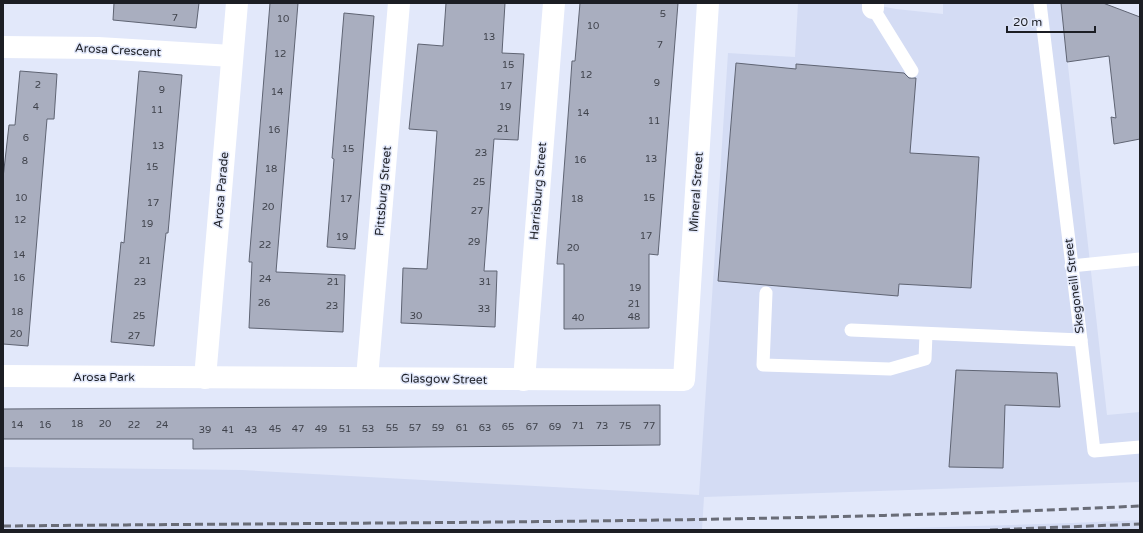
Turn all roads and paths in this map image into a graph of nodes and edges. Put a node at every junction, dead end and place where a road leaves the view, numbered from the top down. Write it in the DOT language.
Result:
graph roads {
  1 [pos="237,3"];
  2 [pos="399,3"];
  3 [pos="554,3"];
  4 [pos="708,3"];
  5 [pos="1040,3"];
  6 [pos="873,6"];
  7 [pos="3,47"];
  8 [pos="232,56"];
  9 [pos="912,71"];
  10 [pos="1140,258"];
  11 [pos="1072,266"];
  12 [pos="766,293"];
  13 [pos="851,330"];
  14 [pos="926,334"];
  15 [pos="1081,340"];
  16 [pos="3,376"];
  17 [pos="204,378"];
  18 [pos="368,378"];
  19 [pos="524,380"];
  20 [pos="684,380"];
  21 [pos="1140,447"];
  1 -- 8 [label="street, Arosa Parade"];
  2 -- 18 [label="street, Pittsburg Street"];
  3 -- 19 [label="street, Harrisburg Street"];
  4 -- 20 [label="street, Mineral Street"];
  5 -- 11 [label="lane, Skegoneill Street"];
  6 -- 9 [label="lane"];
  7 -- 8 [label="street, Arosa Crescent"];
  8 -- 17 [label="street, Arosa Parade"];
  10 -- 11 [label="lane"];
  11 -- 15 [label="lane, Skegoneill Street"];
  12 -- 14 [label="lane"];
  13 -- 14 [label="lane, Skegoneill Street"];
  14 -- 15 [label="lane, Skegoneill Street"];
  15 -- 21 [label="lane"];
  16 -- 17 [label="street, Arosa Park"];
  17 -- 18 [label="street, Glasgow Street"];
  18 -- 19 [label="street, Glasgow Street"];
  19 -- 20 [label="street, Glasgow Street"];
}
